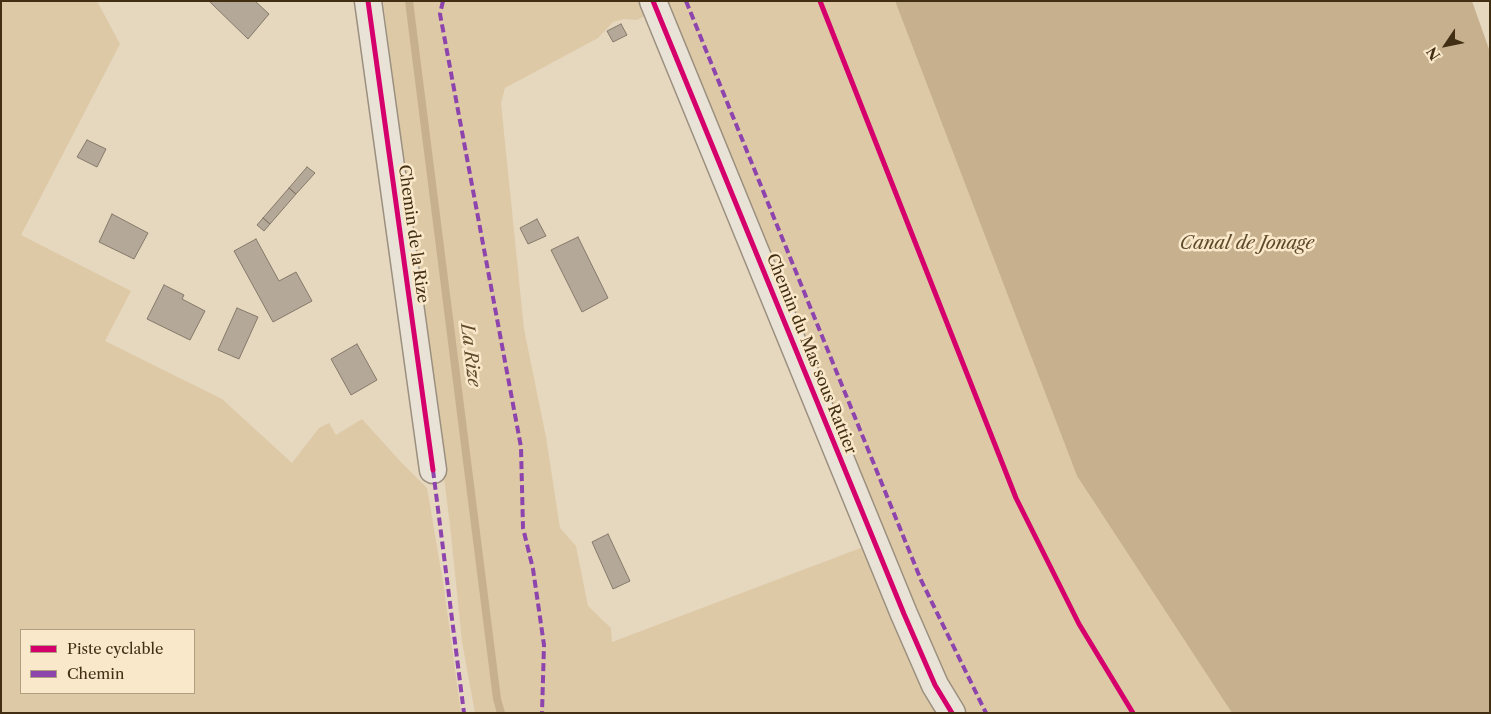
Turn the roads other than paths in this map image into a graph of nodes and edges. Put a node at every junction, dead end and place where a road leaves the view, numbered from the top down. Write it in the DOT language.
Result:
graph roads {
  1 [pos="368,1"];
  2 [pos="654,1"];
  3 [pos="433,470"];
  4 [pos="952,713"];
  1 -- 3 [label="street, Chemin de la Rize"];
  2 -- 4 [label="street, Chemin du Mas sous Rattier"];
}
